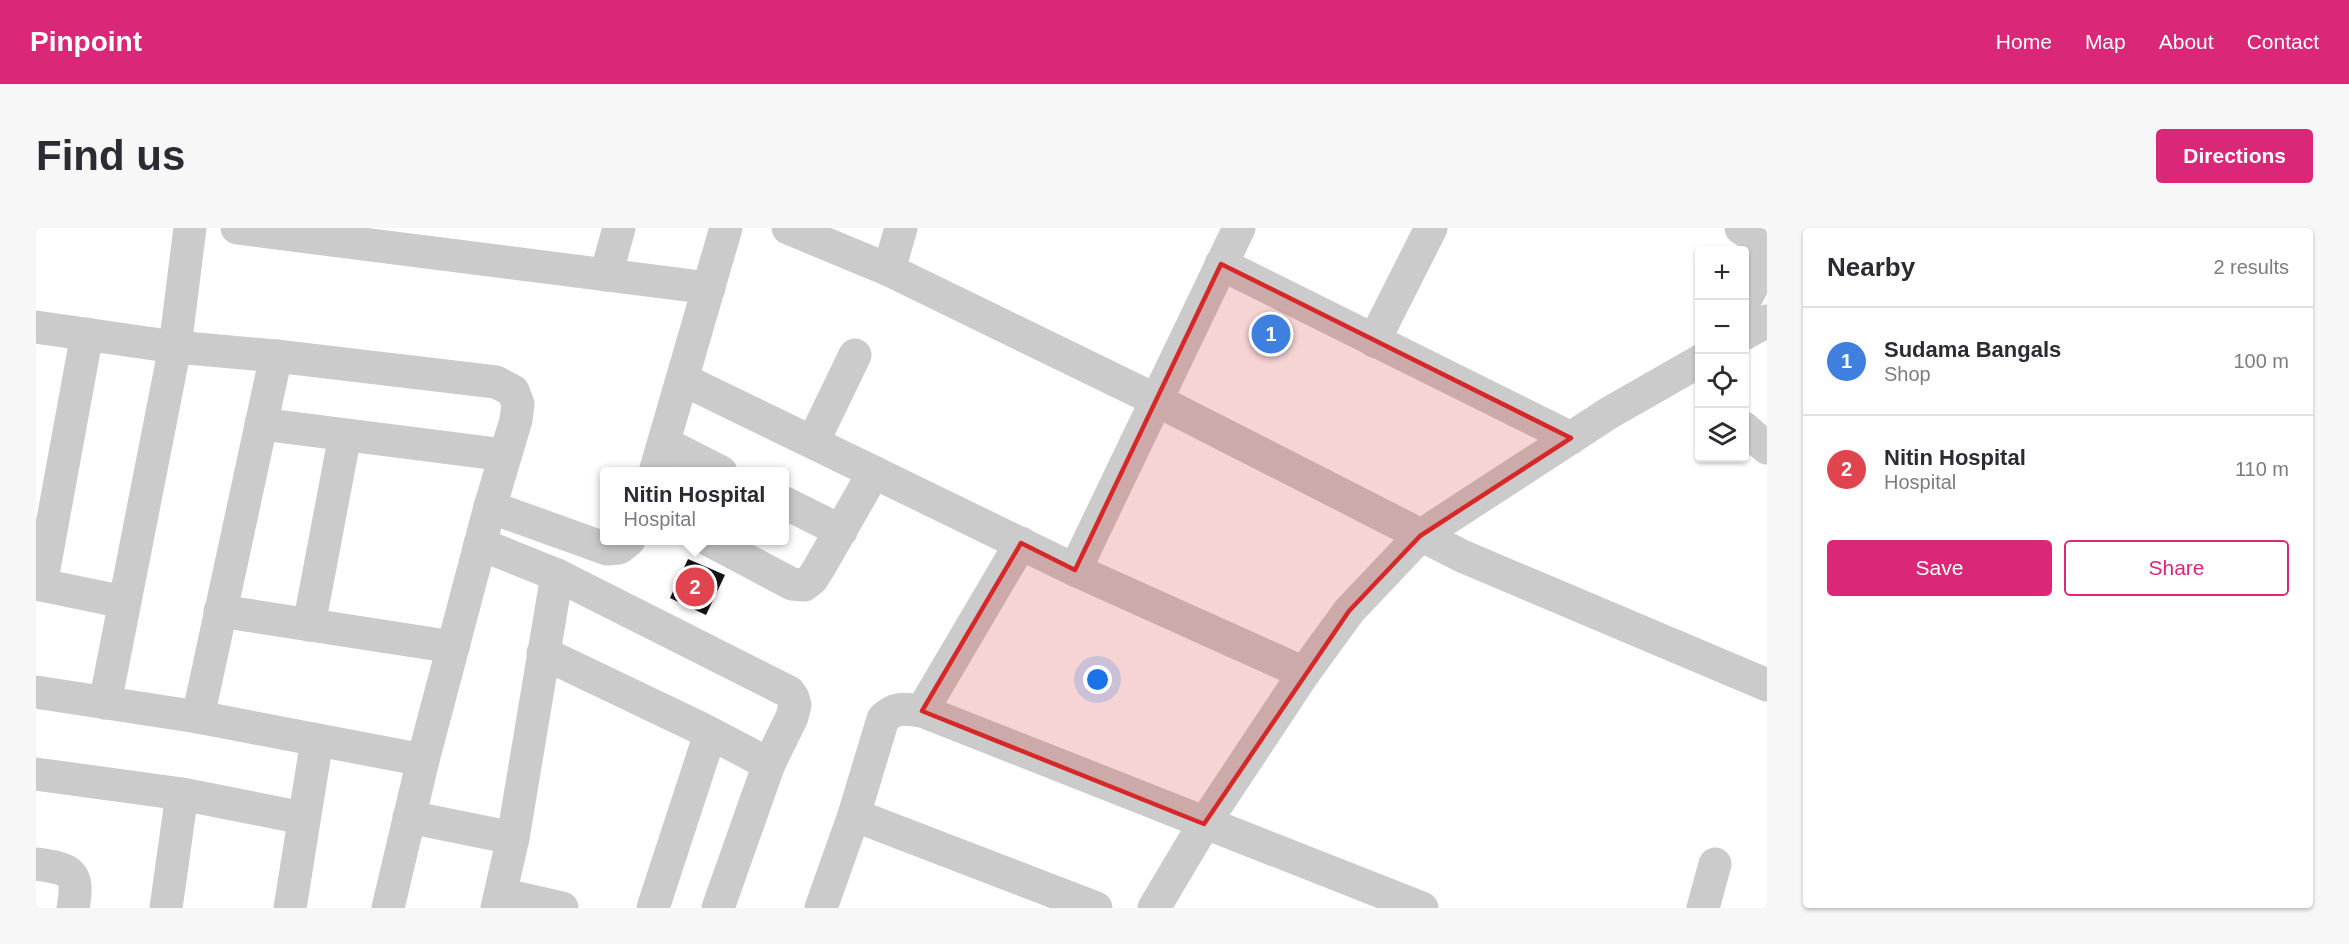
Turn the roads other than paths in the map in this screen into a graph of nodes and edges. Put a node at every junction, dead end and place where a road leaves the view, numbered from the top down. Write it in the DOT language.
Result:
graph roads {
  1 [pos="190,228"];
  2 [pos="237,228"];
  3 [pos="619,228"];
  4 [pos="726,228"];
  5 [pos="788,228"];
  6 [pos="901,228"];
  7 [pos="1239,228"];
  8 [pos="1431,228"];
  9 [pos="1741,228"];
  10 [pos="341,234"];
  11 [pos="1221,264"];
  12 [pos="889,270"];
  13 [pos="606,275"];
  14 [pos="709,288"];
  15 [pos="1745,300"];
  16 [pos="1767,321"];
  17 [pos="36,327"];
  18 [pos="1749,331"];
  19 [pos="87,334"];
  20 [pos="1374,341"];
  21 [pos="175,347"];
  22 [pos="855,355"];
  23 [pos="276,356"];
  24 [pos="1693,373"];
  25 [pos="684,380"];
  26 [pos="1158,401"];
  27 [pos="261,424"];
  28 [pos="1749,432"];
  29 [pos="345,435"];
  30 [pos="1571,438"];
  31 [pos="813,442"];
  32 [pos="1767,448"];
  33 [pos="505,455"];
  34 [pos="660,457"];
  35 [pos="704,467"];
  36 [pos="874,472"];
  37 [pos="789,505"];
  38 [pos="490,507"];
  39 [pos="841,531"];
  40 [pos="1420,536"];
  41 [pos="1020,543"];
  42 [pos="480,544"];
  43 [pos="623,545"];
  44 [pos="718,545"];
  45 [pos="1075,570"];
  46 [pos="558,575"];
  47 [pos="39,585"];
  48 [pos="124,602"];
  49 [pos="220,611"];
  50 [pos="309,625"];
  51 [pos="453,647"];
  52 [pos="543,653"];
  53 [pos="1304,673"];
  54 [pos="1767,685"];
  55 [pos="36,692"];
  56 [pos="105,703"];
  57 [pos="922,711"];
  58 [pos="198,717"];
  59 [pos="710,734"];
  60 [pos="317,740"];
  61 [pos="423,760"];
  62 [pos="769,765"];
  63 [pos="36,774"];
  64 [pos="182,795"];
  65 [pos="854,815"];
  66 [pos="410,817"];
  67 [pos="303,818"];
  68 [pos="1204,824"];
  69 [pos="513,838"];
  70 [pos="36,864"];
  71 [pos="1715,864"];
  72 [pos="499,901"];
  73 [pos="73,908"];
  74 [pos="166,908"];
  75 [pos="290,908"];
  76 [pos="388,908"];
  77 [pos="562,908"];
  78 [pos="653,908"];
  79 [pos="718,908"];
  80 [pos="821,908"];
  81 [pos="1096,908"];
  82 [pos="1154,908"];
  83 [pos="1422,908"];
  84 [pos="1703,908"];
  1 -- 21 [label="street"];
  2 -- 10 [label="street"];
  3 -- 13 [label="street"];
  4 -- 14 [label="street"];
  5 -- 12 [label="street"];
  6 -- 12 [label="street"];
  7 -- 11 [label="street"];
  8 -- 20 [label="street"];
  9 -- 15 [label="street"];
  10 -- 13 [label="street"];
  11 -- 20 [label="street"];
  11 -- 26 [label="street"];
  12 -- 26 [label="street"];
  13 -- 14 [label="street"];
  14 -- 25 [label="street"];
  16 -- 18 [label="street"];
  17 -- 19 [label="street"];
  19 -- 21 [label="street"];
  19 -- 47 [label="street"];
  20 -- 30 [label="street"];
  21 -- 23 [label="street"];
  21 -- 48 [label="street"];
  22 -- 31 [label="street"];
  23 -- 27 [label="street"];
  23 -- 33 [label="street"];
  24 -- 30 [label="street"];
  25 -- 31 [label="street"];
  25 -- 34 [label="street"];
  26 -- 40 [label="street"];
  26 -- 45 [label="street"];
  27 -- 29 [label="street"];
  27 -- 49 [label="street"];
  28 -- 32 [label="street"];
  29 -- 33 [label="street"];
  29 -- 50 [label="street"];
  30 -- 40 [label="street"];
  31 -- 36 [label="street"];
  33 -- 38 [label="street"];
  34 -- 35 [label="street"];
  36 -- 39 [label="street"];
  36 -- 41 [label="street"];
  37 -- 39 [label="street"];
  38 -- 42 [label="street"];
  38 -- 43 [label="street"];
  39 -- 44 [label="street"];
  40 -- 53 [label="street"];
  40 -- 54 [label="street"];
  41 -- 45 [label="street"];
  41 -- 57 [label="street"];
  42 -- 46 [label="street"];
  42 -- 51 [label="street"];
  45 -- 53 [label="street"];
  46 -- 52 [label="street"];
  46 -- 62 [label="street"];
  47 -- 48 [label="street"];
  48 -- 56 [label="street"];
  49 -- 50 [label="street"];
  49 -- 58 [label="street"];
  50 -- 51 [label="street"];
  51 -- 61 [label="street"];
  52 -- 59 [label="street"];
  52 -- 69 [label="street"];
  53 -- 68 [label="street"];
  55 -- 56 [label="street"];
  56 -- 58 [label="street"];
  57 -- 65 [label="street"];
  57 -- 68 [label="street"];
  58 -- 60 [label="street"];
  59 -- 62 [label="street"];
  59 -- 78 [label="street"];
  60 -- 61 [label="street"];
  60 -- 67 [label="street"];
  61 -- 66 [label="street"];
  62 -- 79 [label="street"];
  63 -- 64 [label="street"];
  64 -- 67 [label="street"];
  64 -- 74 [label="street"];
  65 -- 80 [label="street"];
  65 -- 81 [label="street"];
  66 -- 69 [label="street"];
  66 -- 76 [label="street"];
  67 -- 75 [label="street"];
  68 -- 82 [label="street"];
  68 -- 83 [label="street"];
  69 -- 72 [label="street"];
  70 -- 73 [label="street"];
  71 -- 84 [label="street"];
  72 -- 77 [label="street"];
}
